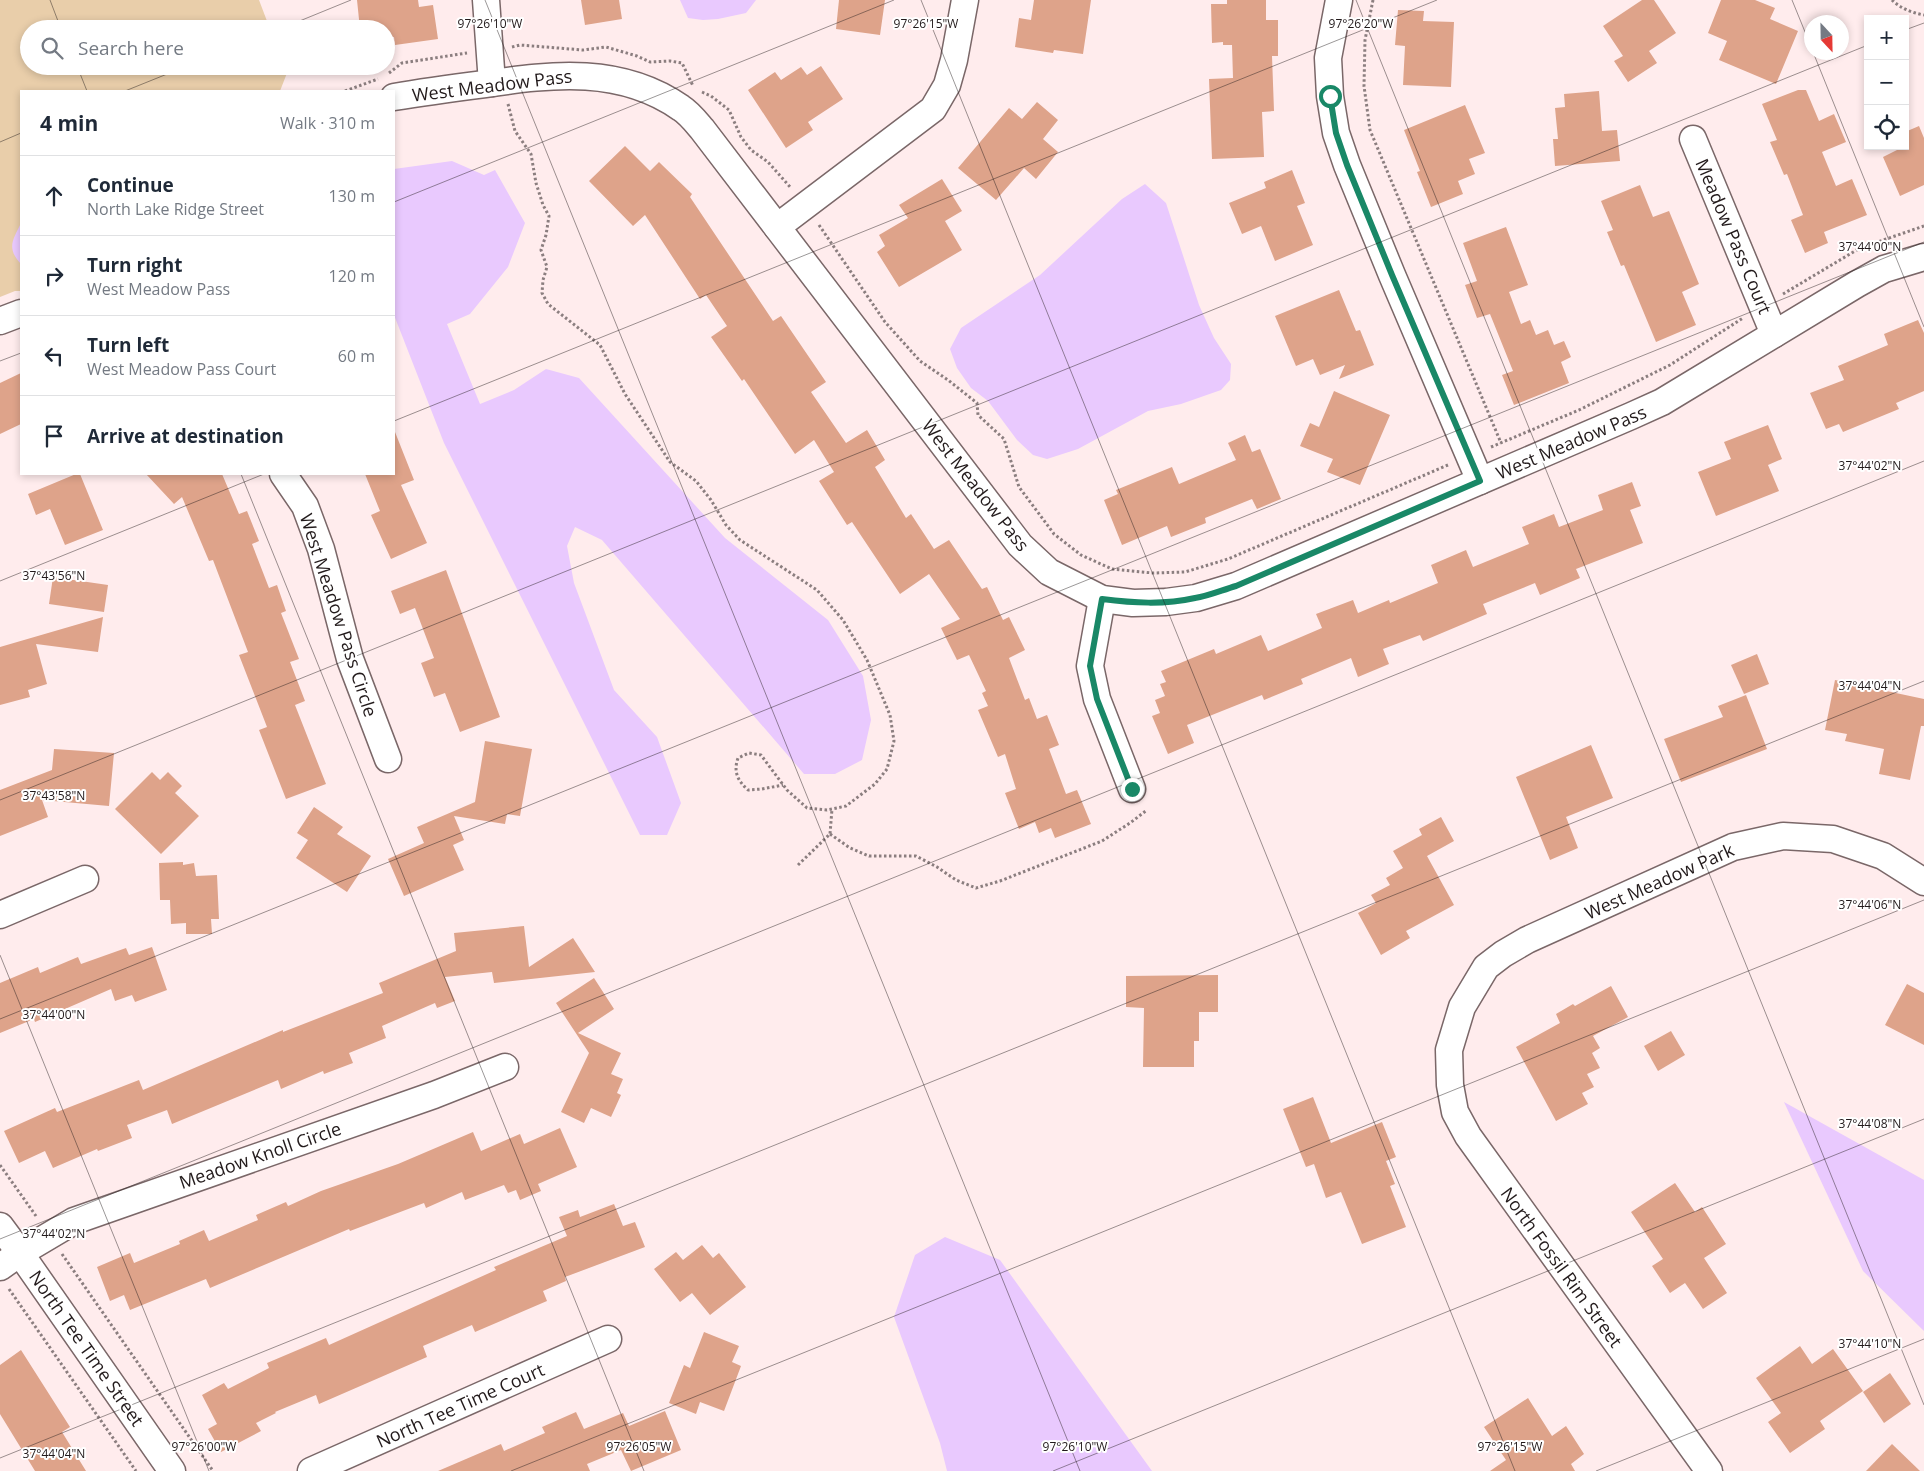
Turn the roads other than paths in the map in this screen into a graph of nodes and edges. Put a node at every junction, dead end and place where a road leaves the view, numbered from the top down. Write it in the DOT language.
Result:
graph roads {
  1 [pos="486,0"];
  2 [pos="965,0"];
  3 [pos="1339,0"];
  4 [pos="499,91"];
  5 [pos="395,97"];
  6 [pos="1693,139"];
  7 [pos="777,227"];
  8 [pos="1924,257"];
  9 [pos="20,313"];
  10 [pos="0,321"];
  11 [pos="1774,334"];
  12 [pos="284,475"];
  13 [pos="1480,481"];
  14 [pos="1102,599"];
  15 [pos="388,759"];
  16 [pos="1141,798"];
  17 [pos="85,879"];
  18 [pos="1924,882"];
  19 [pos="0,914"];
  20 [pos="1449,1050"];
  21 [pos="505,1067"];
  22 [pos="0,1226"];
  23 [pos="9,1268"];
  24 [pos="608,1339"];
  25 [pos="172,1471"];
  26 [pos="312,1471"];
  27 [pos="1709,1471"];
  1 -- 4 [label="street"];
  2 -- 7 [label="street"];
  3 -- 13 [label="street"];
  4 -- 5 [label="street, West Meadow Pass"];
  4 -- 7 [label="street, West Meadow Pass"];
  6 -- 11 [label="street, Meadow Pass Court"];
  7 -- 14 [label="street, West Meadow Pass"];
  8 -- 11 [label="street, West Meadow Pass"];
  9 -- 10 [label="street"];
  11 -- 13 [label="street, West Meadow Pass"];
  12 -- 15 [label="street, West Meadow Pass Circle"];
  13 -- 14 [label="street, West Meadow Pass"];
  14 -- 16 [label="street"];
  17 -- 19 [label="street"];
  18 -- 20 [label="street, West Meadow Park"];
  20 -- 27 [label="street, North Fossil Rim Street"];
  21 -- 23 [label="street, Meadow Knoll Circle"];
  22 -- 23 [label="street, North Tee Time Street"];
  23 -- 25 [label="street, North Tee Time Street"];
  24 -- 26 [label="street, North Tee Time Court"];
}
